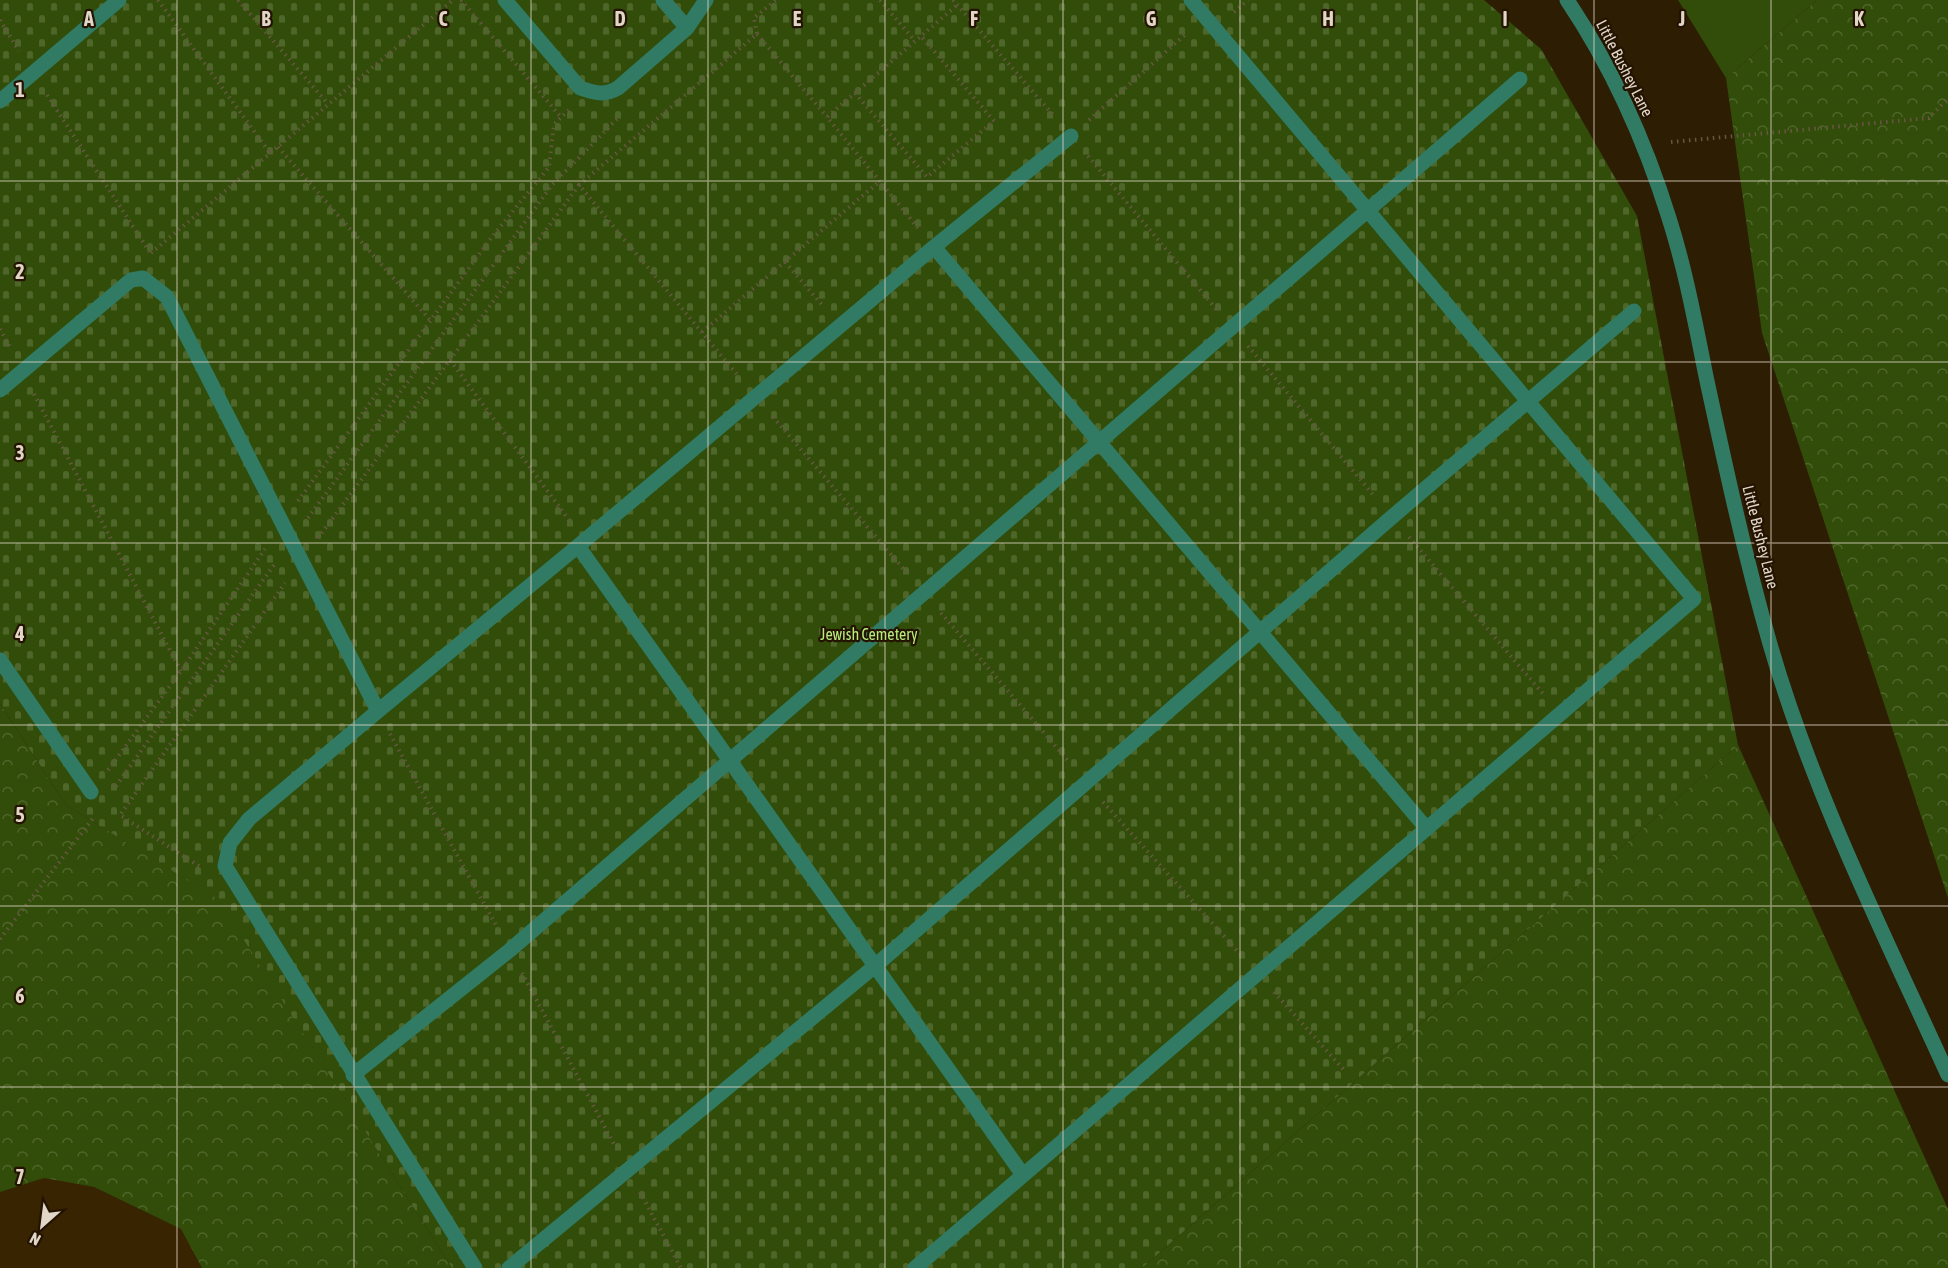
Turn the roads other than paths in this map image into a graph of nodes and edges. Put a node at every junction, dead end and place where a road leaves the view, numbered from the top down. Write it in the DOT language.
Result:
graph roads {
  1 [pos="119,0"];
  2 [pos="505,0"];
  3 [pos="663,0"];
  4 [pos="706,0"];
  5 [pos="1191,0"];
  6 [pos="1567,0"];
  7 [pos="687,28"];
  8 [pos="1520,79"];
  9 [pos="0,101"];
  10 [pos="1071,136"];
  11 [pos="1370,210"];
  12 [pos="934,247"];
  13 [pos="1634,311"];
  14 [pos="0,390"];
  15 [pos="1530,402"];
  16 [pos="1099,442"];
  17 [pos="578,546"];
  18 [pos="1259,632"];
  19 [pos="0,660"];
  20 [pos="378,711"];
  21 [pos="730,761"];
  22 [pos="91,792"];
  23 [pos="1427,828"];
  24 [pos="875,966"];
  25 [pos="353,1075"];
  26 [pos="1948,1075"];
  27 [pos="1023,1175"];
  28 [pos="475,1268"];
  29 [pos="510,1268"];
  30 [pos="915,1268"];
  1 -- 9 [label="street"];
  2 -- 7 [label="street"];
  3 -- 7 [label="street"];
  4 -- 7 [label="street"];
  5 -- 11 [label="street"];
  6 -- 26 [label="street, Little Bushey Lane"];
  8 -- 11 [label="street"];
  10 -- 12 [label="street"];
  11 -- 15 [label="street"];
  11 -- 16 [label="street"];
  12 -- 16 [label="street"];
  12 -- 17 [label="street"];
  13 -- 15 [label="street"];
  14 -- 20 [label="street"];
  15 -- 18 [label="street"];
  15 -- 23 [label="street"];
  16 -- 18 [label="street"];
  16 -- 21 [label="street"];
  17 -- 20 [label="street"];
  17 -- 21 [label="street"];
  18 -- 23 [label="street"];
  18 -- 24 [label="street"];
  19 -- 22 [label="street"];
  20 -- 25 [label="street"];
  21 -- 24 [label="street"];
  21 -- 25 [label="street"];
  23 -- 27 [label="street"];
  24 -- 27 [label="street"];
  24 -- 29 [label="street"];
  25 -- 28 [label="street"];
  27 -- 30 [label="street"];
}
